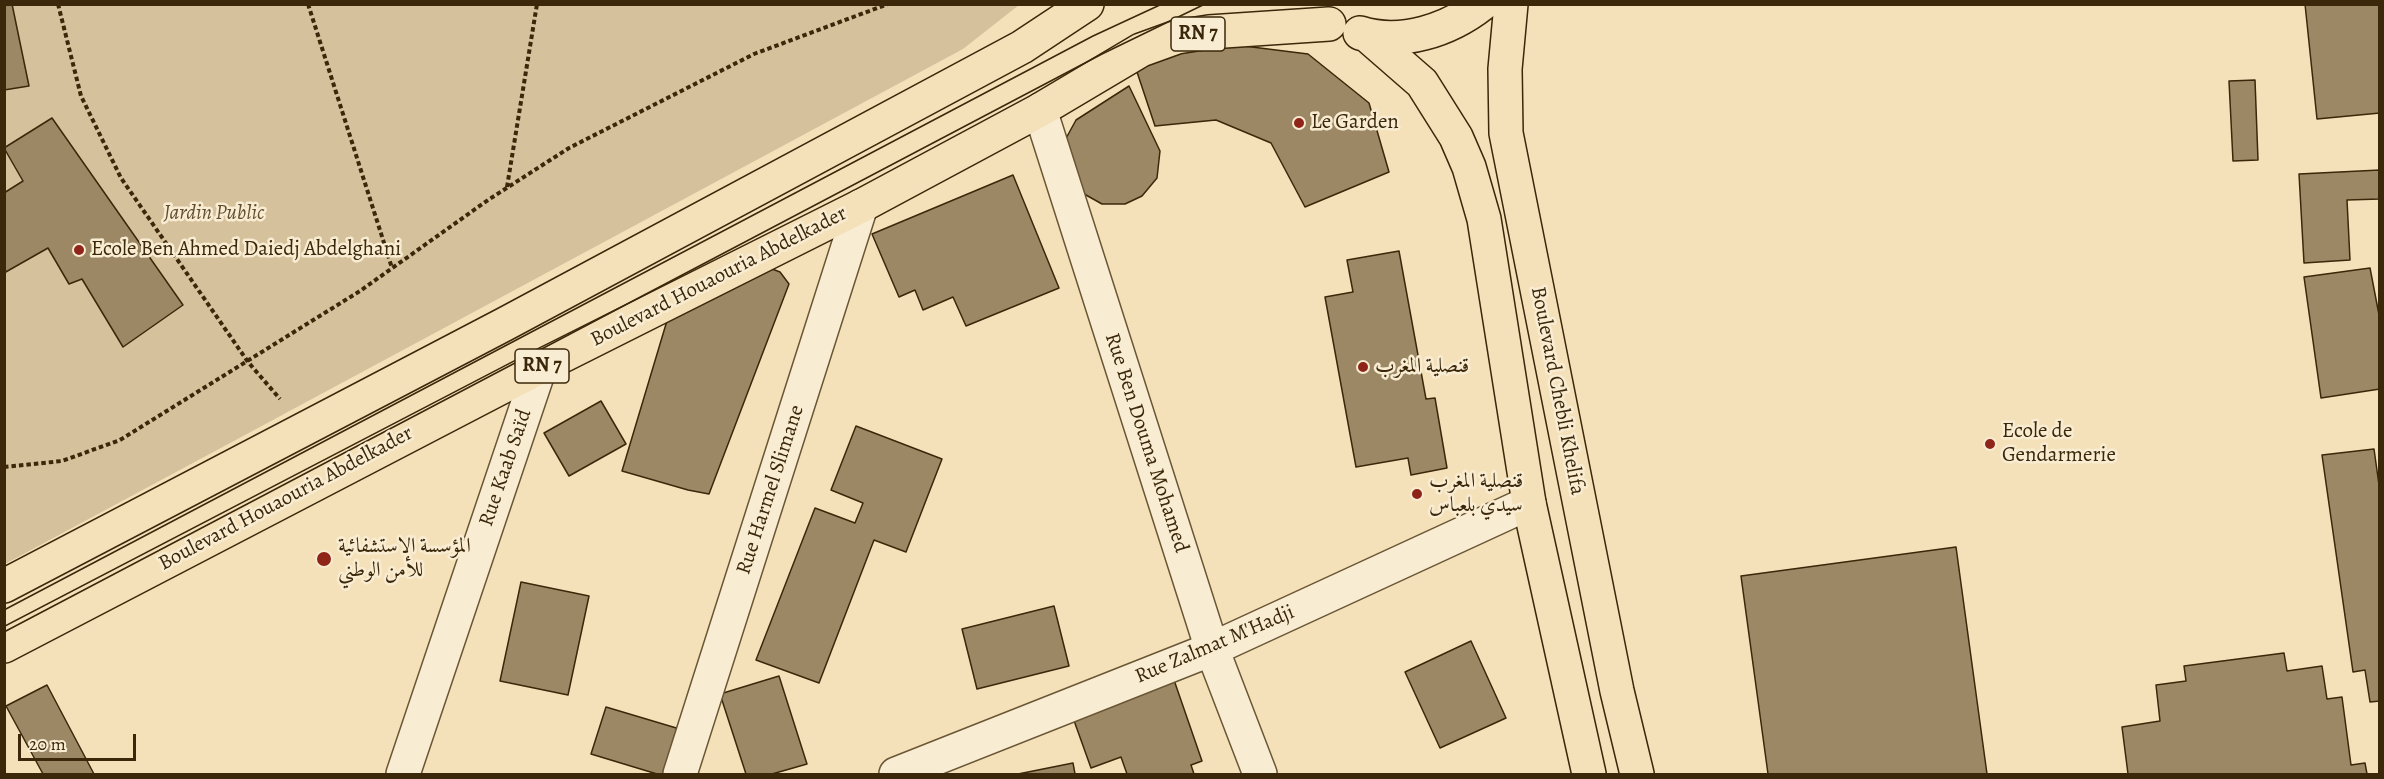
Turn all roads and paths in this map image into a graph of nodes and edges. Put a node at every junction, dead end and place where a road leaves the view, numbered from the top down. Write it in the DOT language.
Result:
graph roads {
  1 [pos="58,4"];
  2 [pos="308,4"];
  3 [pos="537,4"];
  4 [pos="888,4"];
  5 [pos="1087,4"];
  6 [pos="1299,4"];
  7 [pos="1482,4"];
  8 [pos="1511,4"];
  9 [pos="1329,24"];
  10 [pos="1368,36"];
  11 [pos="1040,110"];
  12 [pos="507,187"];
  13 [pos="861,206"];
  14 [pos="392,268"];
  15 [pos="248,362"];
  16 [pos="540,367"];
  17 [pos="306,429"];
  18 [pos="4,467"];
  19 [pos="1529,502"];
  20 [pos="4,586"];
  21 [pos="4,646"];
  22 [pos="1212,649"];
  23 [pos="403,774"];
  24 [pos="680,774"];
  25 [pos="896,774"];
  26 [pos="1260,774"];
  27 [pos="1588,774"];
  28 [pos="1637,774"];
  1 -- 15 [label="path"];
  2 -- 14 [label="path"];
  3 -- 12 [label="path"];
  4 -- 12 [label="path"];
  5 -- 17 [label="main road, RN 7"];
  6 -- 9 [label="main road"];
  7 -- 10 [label="main road"];
  8 -- 28 [label="main road, Boulevard Chebli Khelifa"];
  9 -- 10 [label="main road"];
  9 -- 11 [label="main road, Boulevard Houaouria Abdelkader / RN 7"];
  10 -- 19 [label="main road"];
  11 -- 13 [label="main road, Boulevard Houaouria Abdelkader / RN 7"];
  11 -- 22 [label="street, Rue Ben Douma Mohamed"];
  12 -- 14 [label="path"];
  13 -- 16 [label="main road, Boulevard Houaouria Abdelkader / RN 7"];
  13 -- 24 [label="street, Rue Harmel Slimane"];
  14 -- 15 [label="path"];
  15 -- 17 [label="path"];
  15 -- 18 [label="path"];
  16 -- 21 [label="main road, Boulevard Houaouria Abdelkader / RN 7"];
  16 -- 23 [label="street, Rue Kaab Saïd"];
  17 -- 20 [label="main road, RN 7"];
  19 -- 22 [label="street, Rue Zalmat M'Hadji"];
  19 -- 27 [label="main road"];
  22 -- 25 [label="street, Rue Zalmat M'Hadji"];
  22 -- 26 [label="street, Rue Ben Douma Mohamed"];
}
